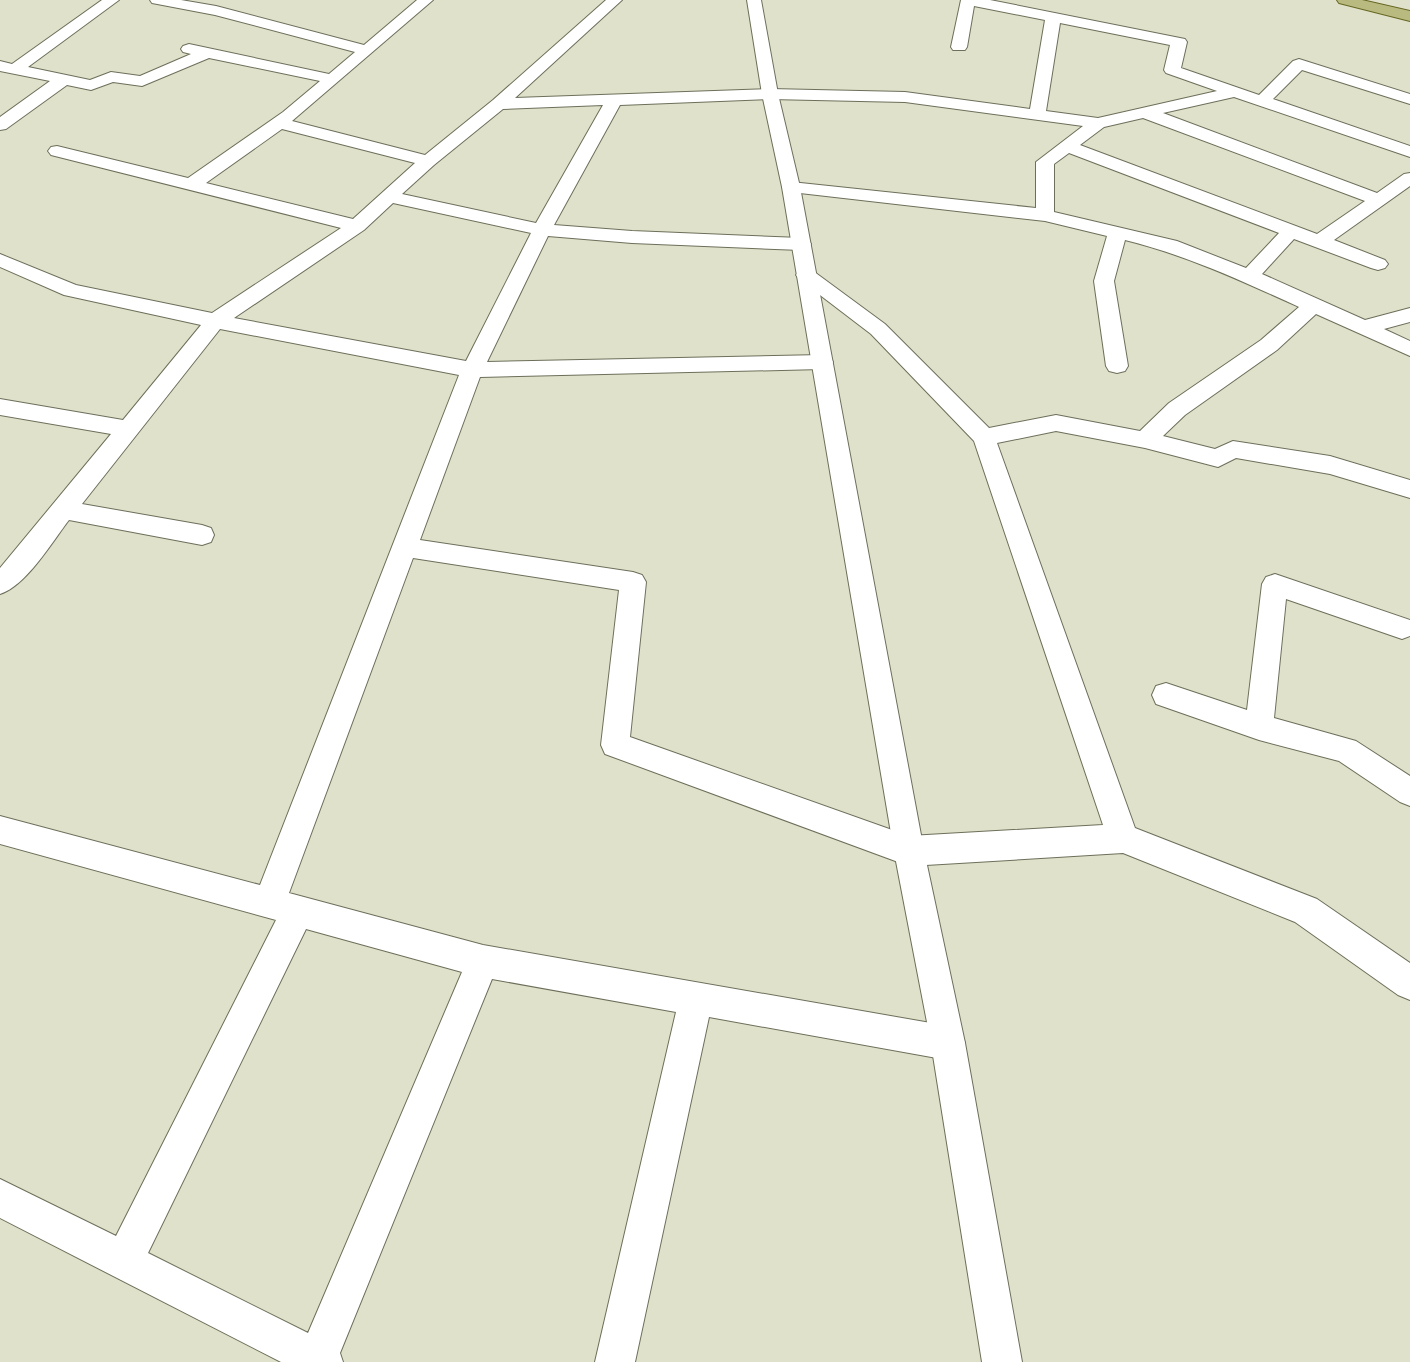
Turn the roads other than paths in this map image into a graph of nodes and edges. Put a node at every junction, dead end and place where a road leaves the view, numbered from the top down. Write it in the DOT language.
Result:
graph roads {
  1 [pos="112,0"];
  2 [pos="157,0"];
  3 [pos="426,0"];
  4 [pos="615,0"];
  5 [pos="754,0"];
  6 [pos="968,0"];
  7 [pos="1344,0"];
  8 [pos="1410,16"];
  9 [pos="1053,18"];
  10 [pos="175,46"];
  11 [pos="959,47"];
  12 [pos="366,50"];
  13 [pos="207,53"];
  14 [pos="7,68"];
  15 [pos="332,79"];
  16 [pos="63,80"];
  17 [pos="1235,92"];
  18 [pos="770,94"];
  19 [pos="1410,99"];
  20 [pos="614,100"];
  21 [pos="1262,101"];
  22 [pos="499,104"];
  23 [pos="1146,113"];
  24 [pos="1037,115"];
  25 [pos="278,123"];
  26 [pos="1098,123"];
  27 [pos="0,124"];
  28 [pos="1067,146"];
  29 [pos="56,151"];
  30 [pos="1410,152"];
  31 [pos="428,161"];
  32 [pos="1410,178"];
  33 [pos="191,185"];
  34 [pos="791,187"];
  35 [pos="389,197"];
  36 [pos="1379,200"];
  37 [pos="1045,215"];
  38 [pos="357,226"];
  39 [pos="542,230"];
  40 [pos="1292,230"];
  41 [pos="1117,233"];
  42 [pos="1320,241"];
  43 [pos="801,244"];
  44 [pos="0,260"];
  45 [pos="1378,264"];
  46 [pos="806,275"];
  47 [pos="1250,276"];
  48 [pos="1314,306"];
  49 [pos="1410,315"];
  50 [pos="215,321"];
  51 [pos="1363,328"];
  52 [pos="1410,349"];
  53 [pos="822,362"];
  54 [pos="1117,366"];
  55 [pos="472,370"];
  56 [pos="0,407"];
  57 [pos="129,430"];
  58 [pos="984,437"];
  59 [pos="1145,440"];
  60 [pos="1410,489"];
  61 [pos="63,510"];
  62 [pos="202,535"];
  63 [pos="404,547"];
  64 [pos="0,584"];
  65 [pos="1402,628"];
  66 [pos="1166,695"];
  67 [pos="1259,727"];
  68 [pos="1410,792"];
  69 [pos="0,830"];
  70 [pos="1123,838"];
  71 [pos="909,851"];
  72 [pos="283,906"];
  73 [pos="483,960"];
  74 [pos="1410,983"];
  75 [pos="696,998"];
  76 [pos="948,1043"];
  77 [pos="0,1198"];
  78 [pos="123,1262"];
  79 [pos="318,1361"];
  80 [pos="615,1362"];
  81 [pos="1002,1362"];
  1 -- 14 [label="street"];
  2 -- 12 [label="street"];
  3 -- 12 [label="street"];
  4 -- 22 [label="street"];
  5 -- 18 [label="street"];
  6 -- 9 [label="street"];
  6 -- 11 [label="street"];
  7 -- 8 [label="main road"];
  9 -- 17 [label="street"];
  9 -- 24 [label="street"];
  10 -- 13 [label="street"];
  12 -- 15 [label="street"];
  13 -- 15 [label="street"];
  13 -- 16 [label="street"];
  14 -- 16 [label="street"];
  15 -- 25 [label="street"];
  16 -- 27 [label="street"];
  17 -- 21 [label="street"];
  17 -- 23 [label="street"];
  18 -- 20 [label="street"];
  18 -- 24 [label="street"];
  18 -- 34 [label="street"];
  19 -- 21 [label="street"];
  20 -- 22 [label="street"];
  20 -- 39 [label="street"];
  21 -- 30 [label="street"];
  22 -- 31 [label="street"];
  23 -- 26 [label="street"];
  23 -- 36 [label="street"];
  24 -- 26 [label="street"];
  25 -- 31 [label="street"];
  25 -- 33 [label="street"];
  26 -- 28 [label="street"];
  28 -- 37 [label="street"];
  28 -- 40 [label="street"];
  29 -- 33 [label="street"];
  31 -- 35 [label="street"];
  32 -- 36 [label="street"];
  33 -- 38 [label="street"];
  34 -- 37 [label="street"];
  34 -- 43 [label="street"];
  35 -- 38 [label="street"];
  35 -- 39 [label="street"];
  36 -- 42 [label="street"];
  37 -- 41 [label="street"];
  38 -- 50 [label="street"];
  39 -- 43 [label="street"];
  39 -- 55 [label="street"];
  40 -- 42 [label="street"];
  40 -- 47 [label="street"];
  41 -- 47 [label="street"];
  41 -- 54 [label="street"];
  42 -- 45 [label="street"];
  43 -- 46 [label="street"];
  44 -- 50 [label="street"];
  46 -- 53 [label="street"];
  46 -- 58 [label="street"];
  47 -- 48 [label="street"];
  48 -- 51 [label="street"];
  48 -- 59 [label="street"];
  49 -- 51 [label="street"];
  50 -- 55 [label="street"];
  50 -- 57 [label="street"];
  51 -- 52 [label="street"];
  53 -- 55 [label="street"];
  53 -- 71 [label="street"];
  55 -- 63 [label="street"];
  56 -- 57 [label="street"];
  57 -- 61 [label="street"];
  58 -- 59 [label="street"];
  58 -- 70 [label="street"];
  59 -- 60 [label="street"];
  61 -- 62 [label="street"];
  61 -- 64 [label="street"];
  63 -- 71 [label="street"];
  63 -- 72 [label="street"];
  65 -- 67 [label="street"];
  66 -- 67 [label="street"];
  67 -- 68 [label="street"];
  69 -- 72 [label="street"];
  70 -- 71 [label="street"];
  70 -- 74 [label="street"];
  71 -- 76 [label="street"];
  72 -- 73 [label="street"];
  72 -- 78 [label="street"];
  73 -- 75 [label="street"];
  73 -- 79 [label="street"];
  75 -- 76 [label="street"];
  75 -- 80 [label="street"];
  76 -- 81 [label="street"];
  77 -- 78 [label="street"];
  78 -- 79 [label="street"];
}
